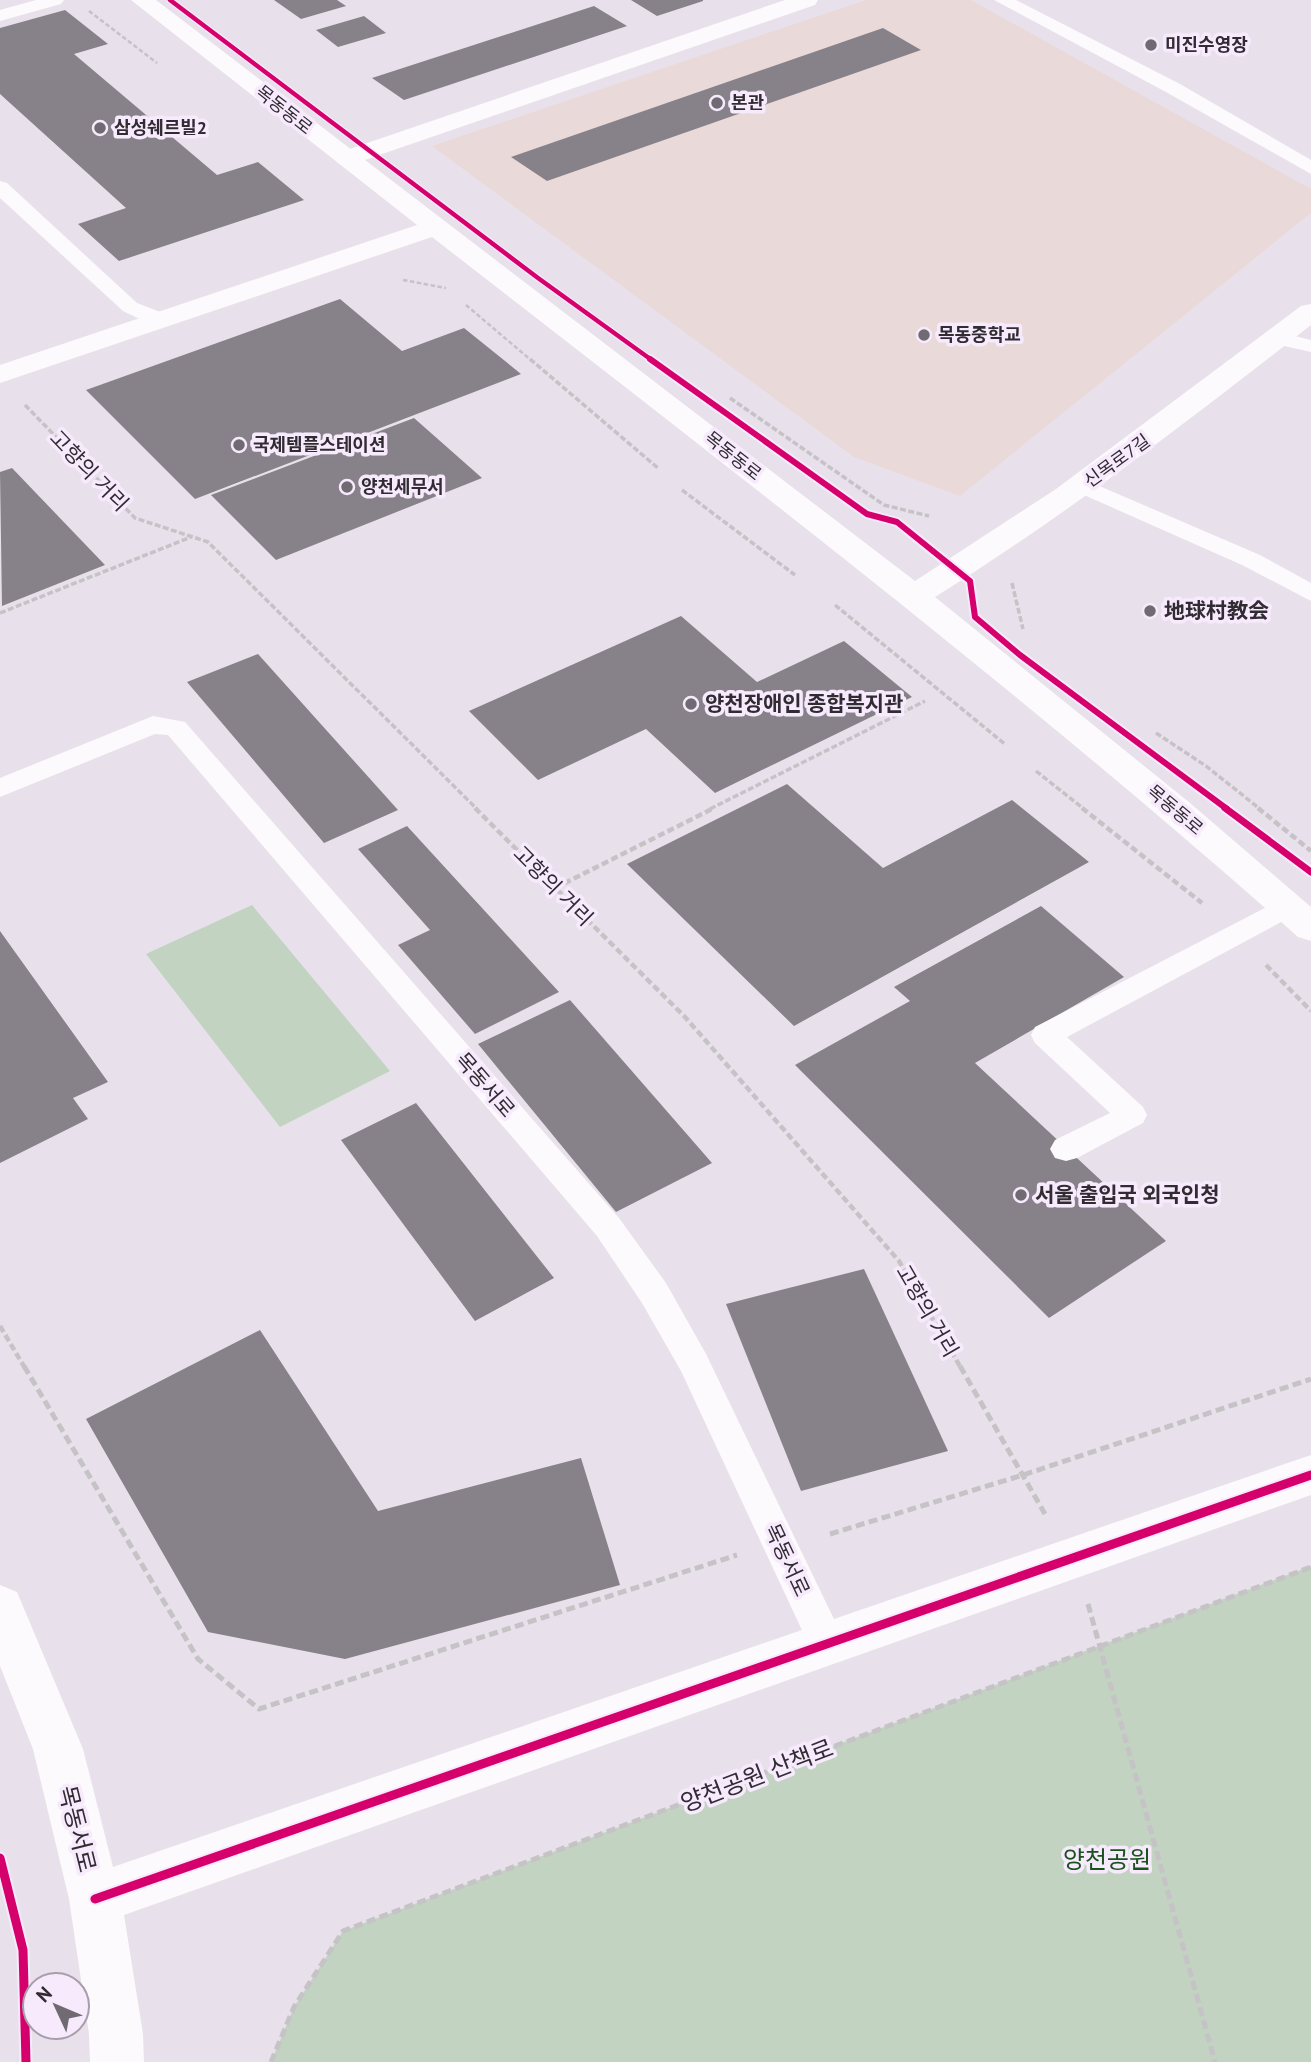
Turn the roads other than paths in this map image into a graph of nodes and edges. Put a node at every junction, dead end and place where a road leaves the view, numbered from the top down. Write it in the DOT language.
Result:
graph roads {
  1 [pos="55,0"];
  2 [pos="142,0"];
  3 [pos="807,0"];
  4 [pos="1003,0"];
  5 [pos="0,16"];
  6 [pos="347,158"];
  7 [pos="1311,168"];
  8 [pos="0,187"];
  9 [pos="436,227"];
  10 [pos="1311,313"];
  11 [pos="160,320"];
  12 [pos="1279,338"];
  13 [pos="1311,346"];
  14 [pos="0,374"];
  15 [pos="1083,486"];
  16 [pos="1311,593"];
  17 [pos="914,596"];
  18 [pos="0,789"];
  19 [pos="1298,917"];
  20 [pos="1066,1149"];
  21 [pos="1311,1475"];
  22 [pos="0,1607"];
  23 [pos="827,1644"];
  24 [pos="95,1899"];
  25 [pos="117,2062"];
  1 -- 5 [label="lane"];
  2 -- 6 [label="main road, 목동동로"];
  3 -- 6 [label="main road"];
  4 -- 7 [label="lane"];
  6 -- 9 [label="main road, 목동동로"];
  8 -- 11 [label="lane"];
  9 -- 11 [label="main road"];
  9 -- 17 [label="main road, 목동동로"];
  10 -- 12 [label="main road, 신목로7길"];
  11 -- 14 [label="main road"];
  12 -- 13 [label="lane"];
  12 -- 15 [label="main road, 신목로7길"];
  15 -- 16 [label="lane"];
  15 -- 17 [label="main road, 신목로7길"];
  17 -- 19 [label="main road, 목동동로"];
  18 -- 23 [label="lane, 목동서로"];
  19 -- 20 [label="lane"];
  21 -- 23 [label="main road"];
  22 -- 24 [label="main road, 목동서로"];
  23 -- 24 [label="main road"];
  24 -- 25 [label="main road, 목동서로"];
}
